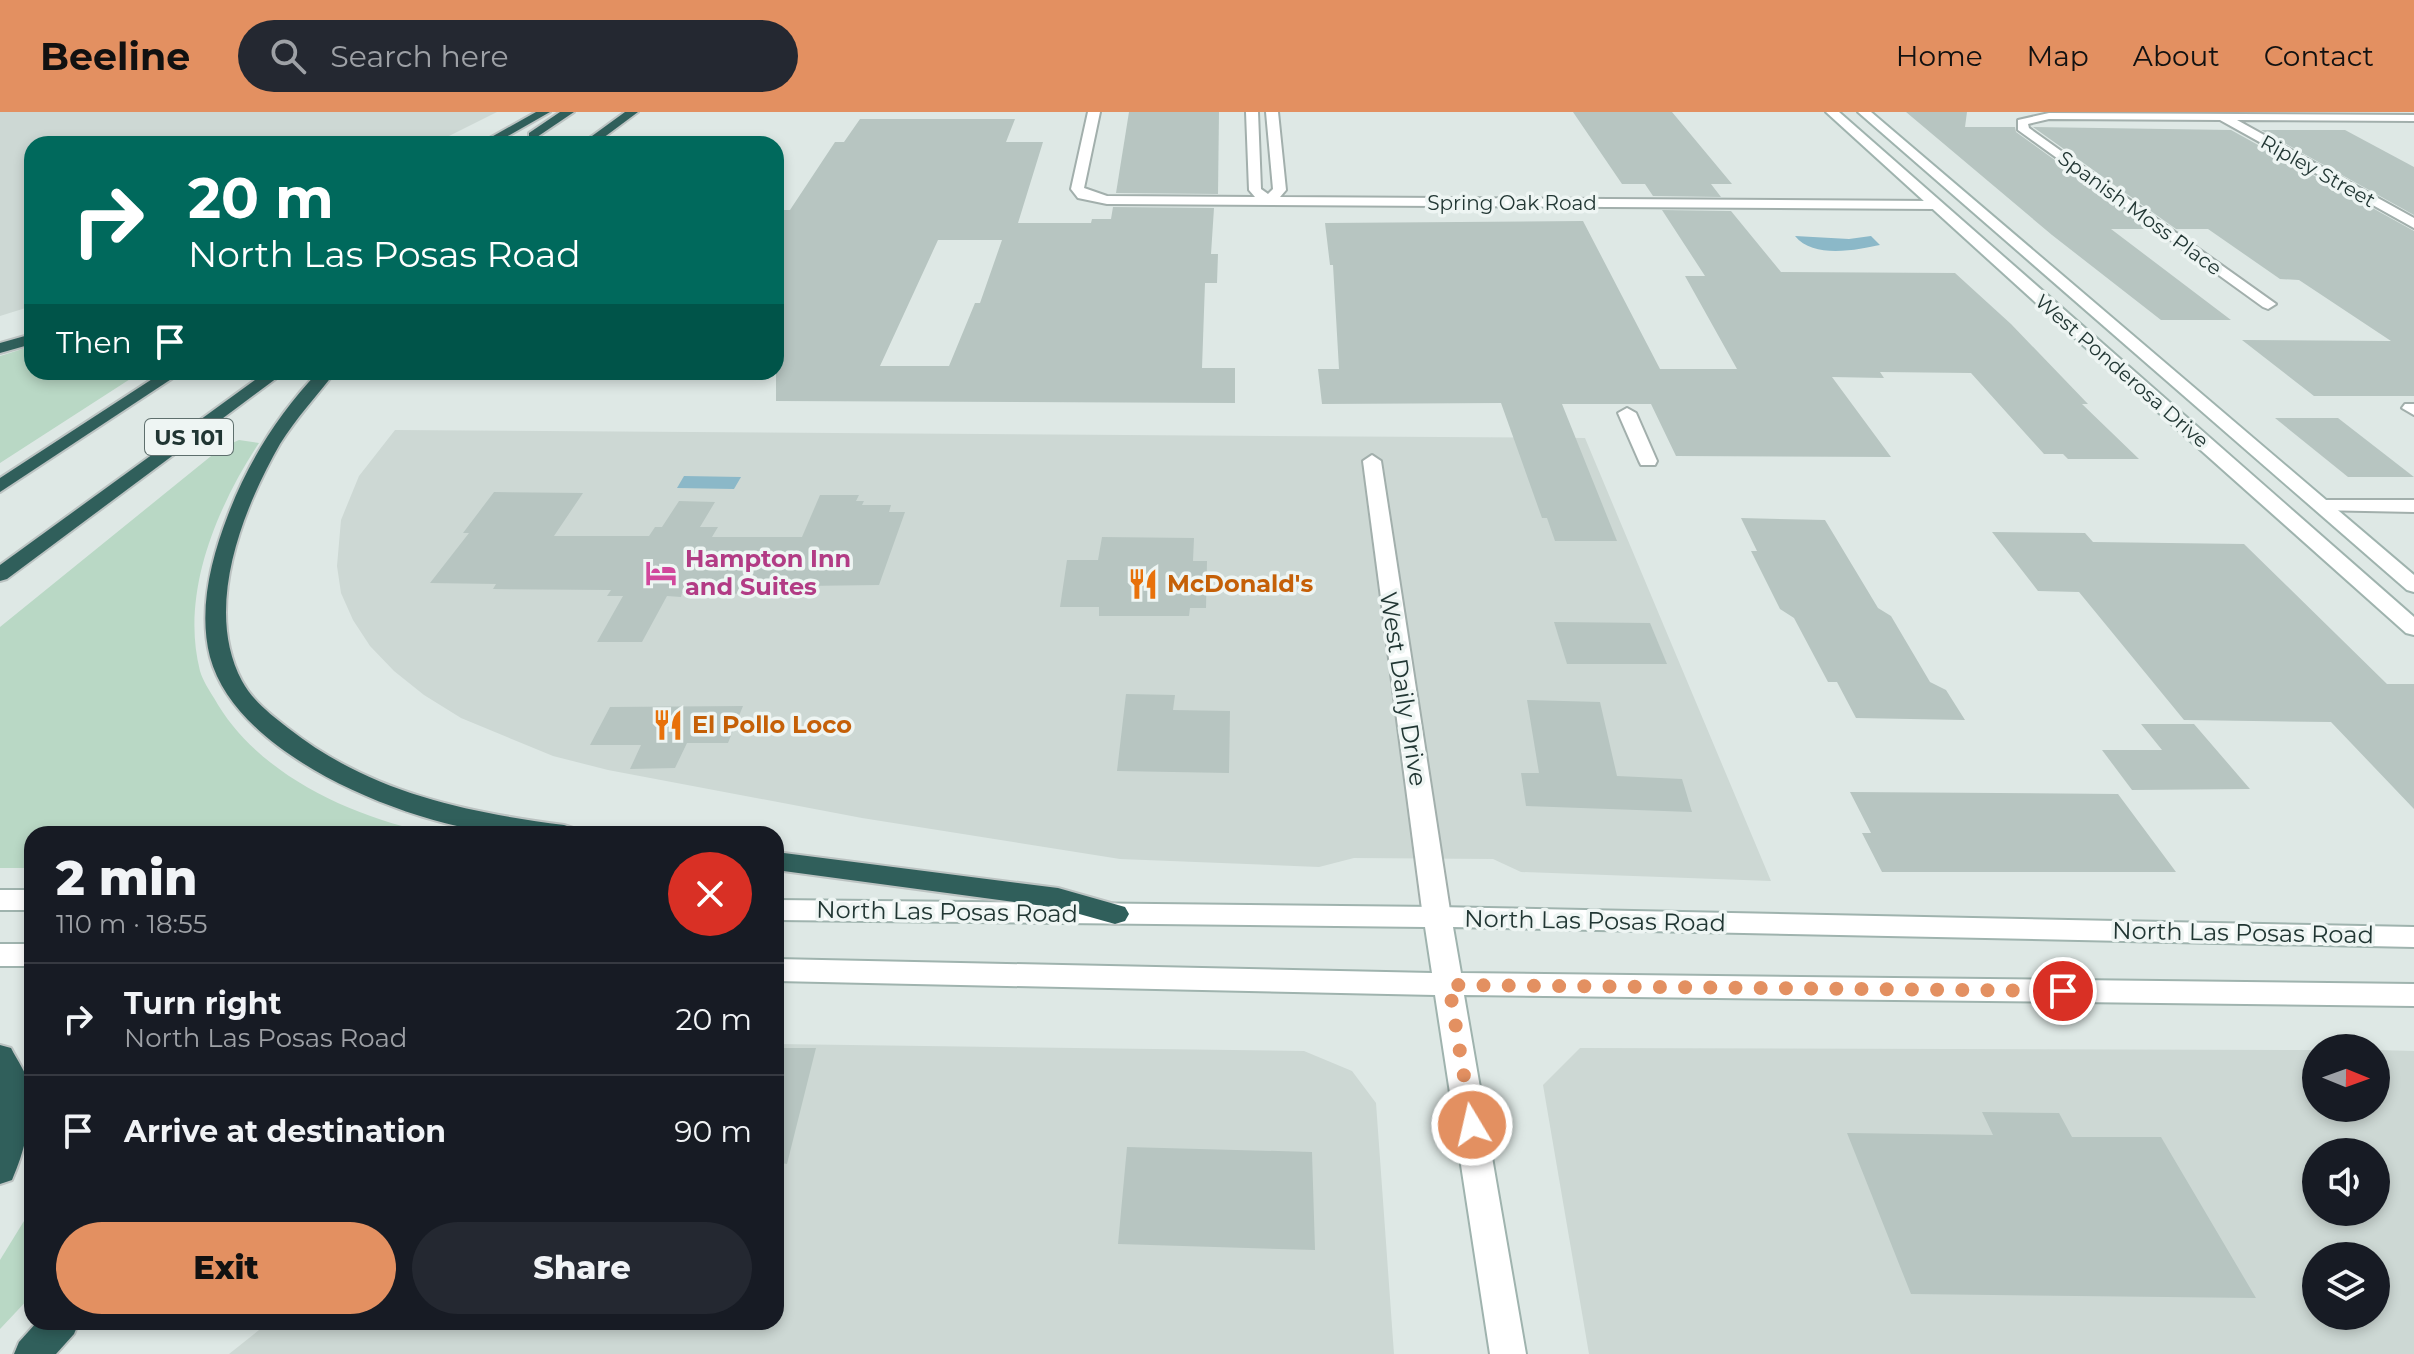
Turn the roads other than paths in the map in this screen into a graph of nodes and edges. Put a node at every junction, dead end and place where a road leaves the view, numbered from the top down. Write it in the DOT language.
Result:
graph roads {
  1 [pos="544,112"];
  2 [pos="568,112"];
  3 [pos="632,112"];
  4 [pos="1094,112"];
  5 [pos="1252,112"];
  6 [pos="1272,112"];
  7 [pos="1832,112"];
  8 [pos="1864,112"];
  9 [pos="2222,117"];
  10 [pos="2414,118"];
  11 [pos="500,136"];
  12 [pos="531,136"];
  13 [pos="598,136"];
  14 [pos="1268,201"];
  15 [pos="1934,205"];
  16 [pos="1972,206"];
  17 [pos="2414,224"];
  18 [pos="2268,304"];
  19 [pos="24,341"];
  20 [pos="0,348"];
  21 [pos="162,380"];
  22 [pos="266,380"];
  23 [pos="320,380"];
  24 [pos="1627,413"];
  25 [pos="1372,461"];
  26 [pos="1648,461"];
  27 [pos="0,486"];
  28 [pos="100,502"];
  29 [pos="2274,506"];
  30 [pos="2323,506"];
  31 [pos="2414,506"];
  32 [pos="0,575"];
  33 [pos="0,586"];
  34 [pos="2414,586"];
  35 [pos="2414,628"];
  36 [pos="513,826"];
  37 [pos="784,862"];
  38 [pos="0,900"];
  39 [pos="24,900"];
  40 [pos="784,910"];
  41 [pos="1115,914"];
  42 [pos="1437,917"];
  43 [pos="2414,937"];
  44 [pos="0,955"];
  45 [pos="24,955"];
  46 [pos="784,970"];
  47 [pos="1449,985"];
  48 [pos="2414,995"];
  49 [pos="0,1057"];
  50 [pos="0,1170"];
  51 [pos="54,1330"];
  52 [pos="32,1354"];
  53 [pos="1508,1354"];
  1 -- 11 [label="highway"];
  2 -- 12 [label="highway"];
  3 -- 13 [label="highway"];
  4 -- 14 [label="main road, Spring Oak Road"];
  5 -- 14 [label="main road"];
  6 -- 14 [label="main road"];
  7 -- 15 [label="main road, West Ponderosa Drive"];
  8 -- 16 [label="main road, West Ponderosa Drive"];
  9 -- 10 [label="main road"];
  9 -- 17 [label="main road, Ripley Street"];
  9 -- 18 [label="main road, Spanish Moss Place"];
  14 -- 15 [label="main road, Spring Oak Road"];
  15 -- 16 [label="main road, Spring Oak Road"];
  15 -- 29 [label="main road, West Ponderosa Drive"];
  16 -- 30 [label="main road, West Ponderosa Drive"];
  19 -- 20 [label="highway"];
  21 -- 27 [label="highway, US 101"];
  22 -- 28 [label="highway, US 101"];
  23 -- 36 [label="highway"];
  24 -- 26 [label="main road"];
  25 -- 42 [label="main road, West Daily Drive"];
  28 -- 32 [label="highway, US 101"];
  28 -- 33 [label="highway"];
  29 -- 30 [label="main road"];
  29 -- 35 [label="main road, West Ponderosa Drive"];
  30 -- 31 [label="main road"];
  30 -- 34 [label="main road, West Ponderosa Drive"];
  37 -- 41 [label="highway"];
  38 -- 39 [label="main road"];
  40 -- 41 [label="main road, North Las Posas Road"];
  41 -- 42 [label="main road, North Las Posas Road"];
  42 -- 43 [label="main road, North Las Posas Road"];
  42 -- 47 [label="main road, West Daily Drive"];
  44 -- 45 [label="main road"];
  46 -- 47 [label="main road"];
  47 -- 48 [label="main road"];
  47 -- 53 [label="main road, West Daily Drive"];
  49 -- 50 [label="highway"];
  51 -- 52 [label="highway"];
}
